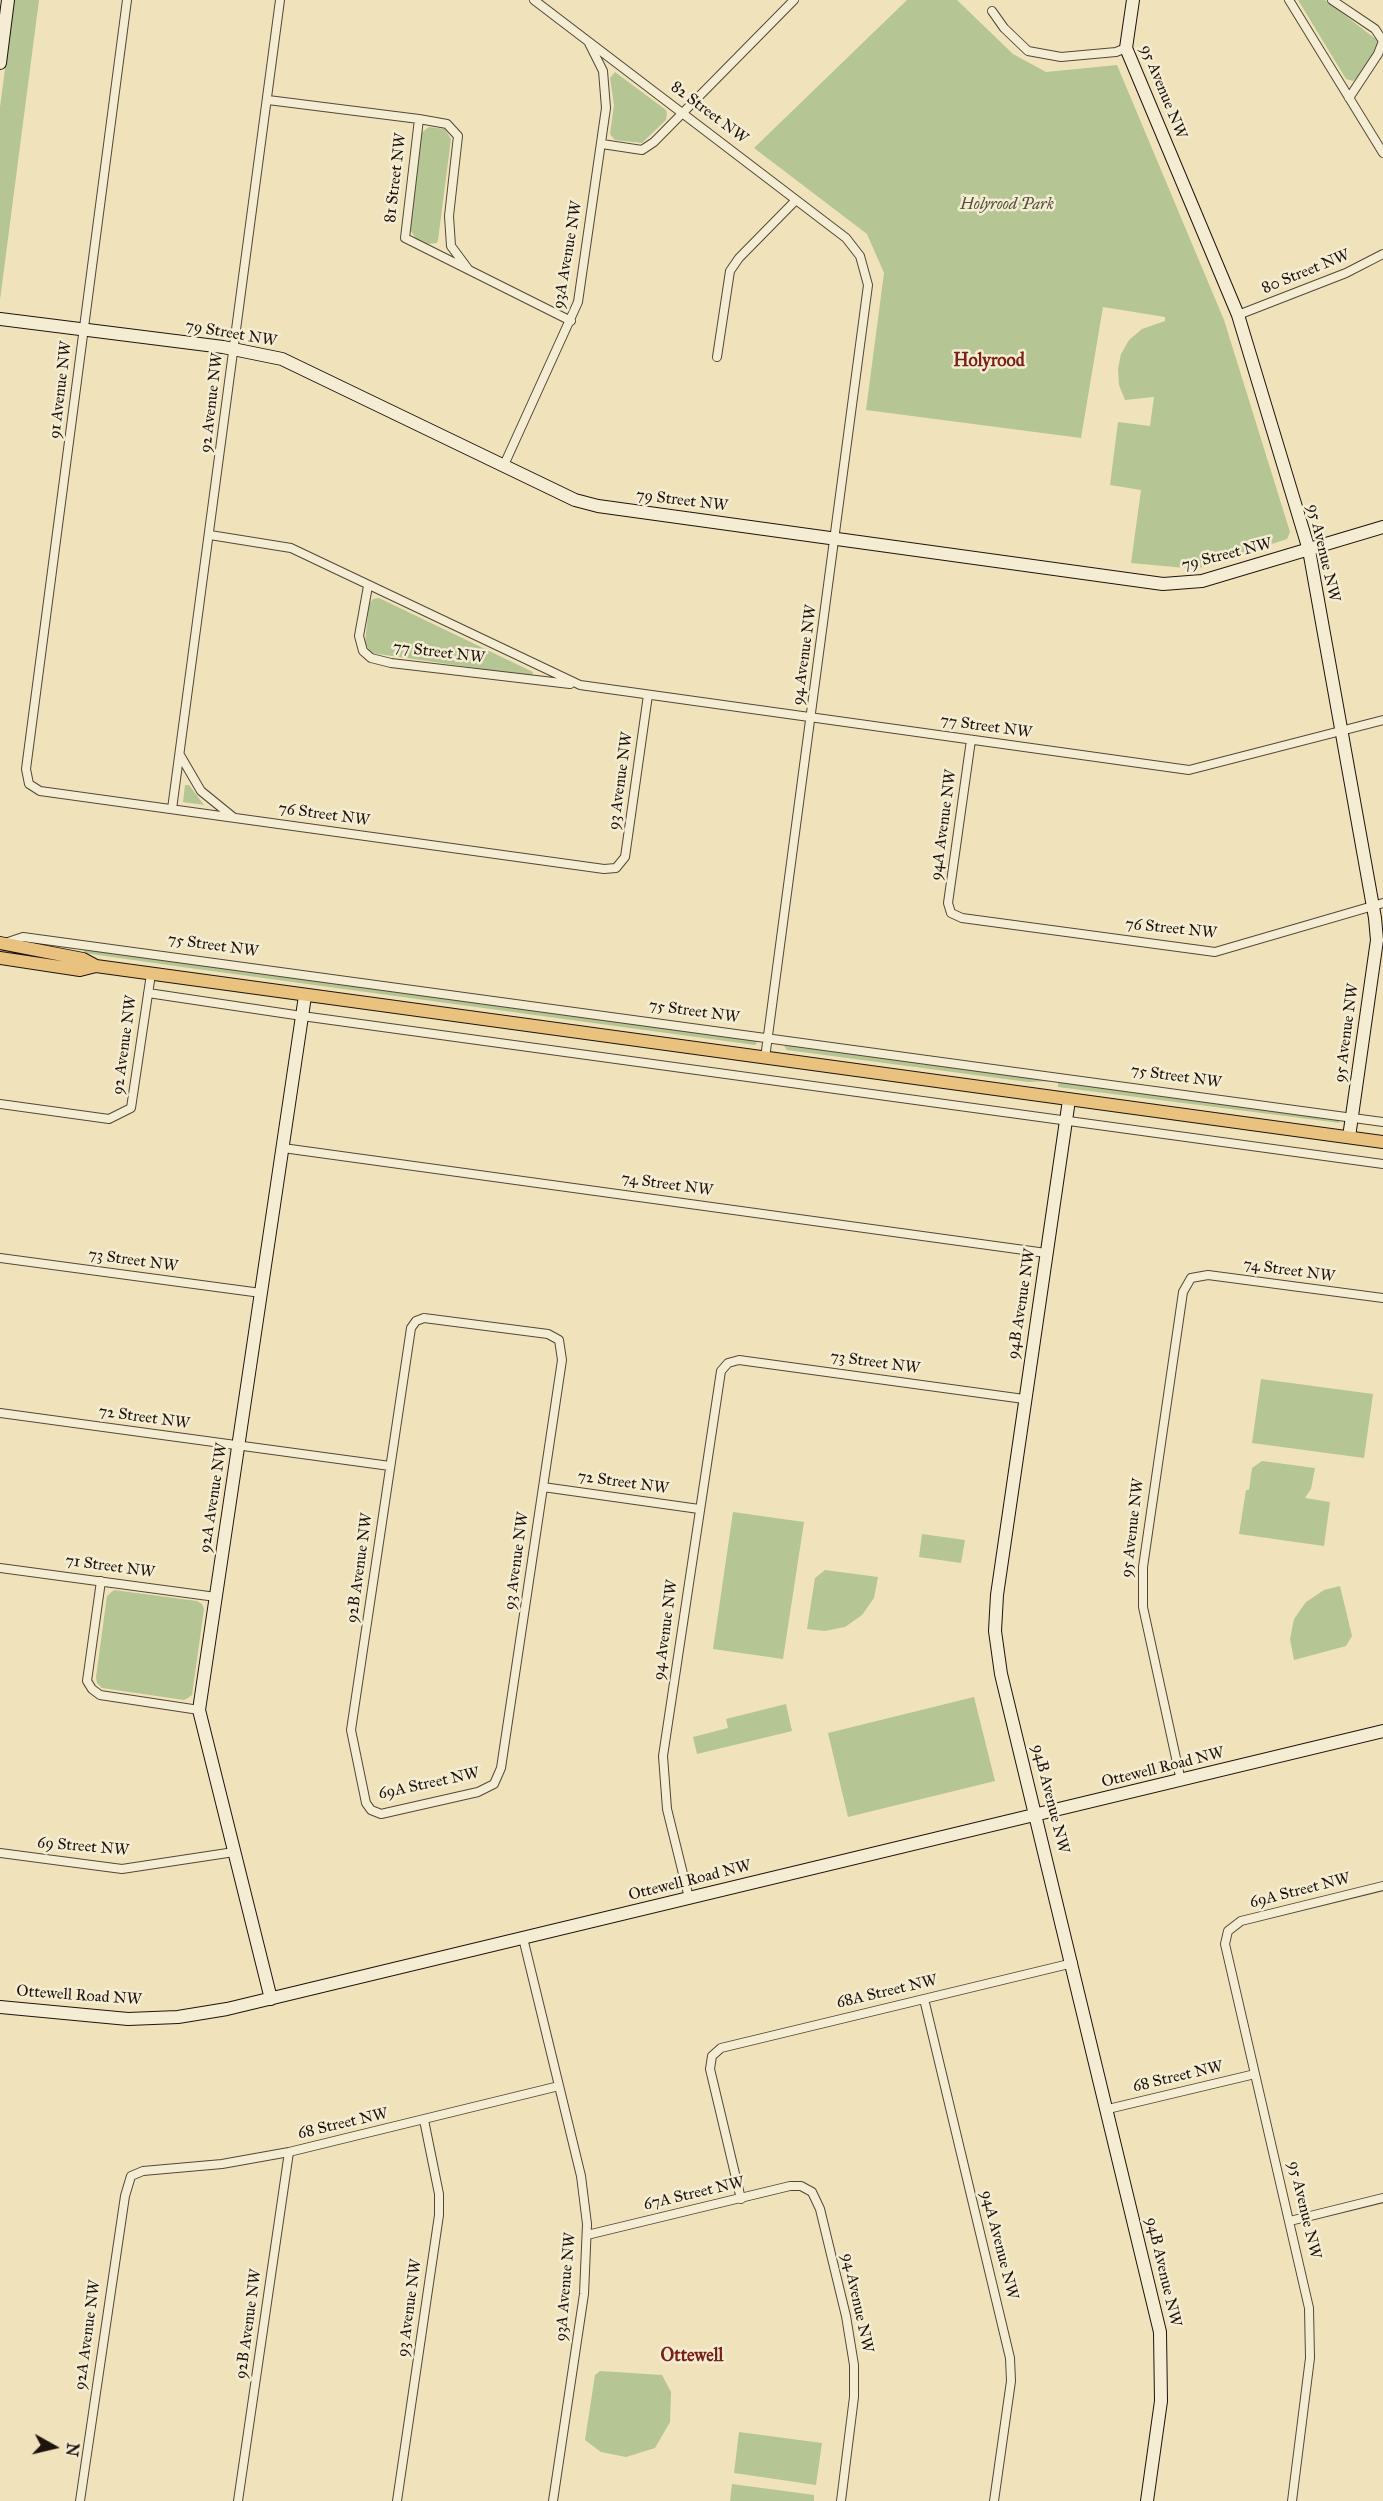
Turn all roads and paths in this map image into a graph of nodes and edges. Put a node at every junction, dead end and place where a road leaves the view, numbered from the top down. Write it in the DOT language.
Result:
graph roads {
  1 [pos="8,0"];
  2 [pos="127,0"];
  3 [pos="280,0"];
  4 [pos="534,0"];
  5 [pos="794,0"];
  6 [pos="1133,0"];
  7 [pos="1289,0"];
  8 [pos="1332,0"];
  9 [pos="992,11"];
  10 [pos="587,40"];
  11 [pos="1126,48"];
  12 [pos="0,63"];
  13 [pos="1349,98"];
  14 [pos="268,100"];
  15 [pos="682,111"];
  16 [pos="419,119"];
  17 [pos="602,144"];
  18 [pos="1383,153"];
  19 [pos="796,200"];
  20 [pos="1383,254"];
  21 [pos="860,256"];
  22 [pos="471,272"];
  23 [pos="1238,315"];
  24 [pos="0,320"];
  25 [pos="571,321"];
  26 [pos="84,329"];
  27 [pos="234,349"];
  28 [pos="717,357"];
  29 [pos="504,465"];
  30 [pos="1383,527"];
  31 [pos="210,536"];
  32 [pos="836,539"];
  33 [pos="1309,550"];
  34 [pos="368,586"];
  35 [pos="580,685"];
  36 [pos="648,695"];
  37 [pos="811,718"];
  38 [pos="1383,720"];
  39 [pos="1342,730"];
  40 [pos="971,740"];
  41 [pos="180,755"];
  42 [pos="29,784"];
  43 [pos="172,809"];
  44 [pos="233,817"];
  45 [pos="616,868"];
  46 [pos="1378,904"];
  47 [pos="951,913"];
  48 [pos="1,944"];
  49 [pos="1,958"];
  50 [pos="96,966"];
  51 [pos="151,974"];
  52 [pos="148,993"];
  53 [pos="305,996"];
  54 [pos="302,1016"];
  55 [pos="768,1039"];
  56 [pos="765,1058"];
  57 [pos="1069,1100"];
  58 [pos="0,1104"];
  59 [pos="1352,1118"];
  60 [pos="1066,1121"];
  61 [pos="1383,1122"];
  62 [pos="1349,1137"];
  63 [pos="1383,1142"];
  64 [pos="283,1148"];
  65 [pos="1383,1164"];
  66 [pos="1046,1253"];
  67 [pos="0,1258"];
  68 [pos="1191,1278"];
  69 [pos="261,1293"];
  70 [pos="1383,1298"];
  71 [pos="411,1329"];
  72 [pos="724,1367"];
  73 [pos="1024,1399"];
  74 [pos="0,1413"];
  75 [pos="238,1446"];
  76 [pos="390,1466"];
  77 [pos="543,1487"];
  78 [pos="699,1509"];
  79 [pos="0,1568"];
  80 [pos="101,1581"];
  81 [pos="216,1597"];
  82 [pos="199,1710"];
  83 [pos="1383,1731"];
  84 [pos="1181,1780"];
  85 [pos="494,1784"];
  86 [pos="371,1810"];
  87 [pos="1037,1814"];
  88 [pos="234,1852"];
  89 [pos="0,1853"];
  90 [pos="1383,1887"];
  91 [pos="689,1898"];
  92 [pos="1228,1931"];
  93 [pos="523,1938"];
  94 [pos="1073,1963"];
  95 [pos="271,1999"];
  96 [pos="924,1999"];
  97 [pos="0,2007"];
  98 [pos="1255,2074"];
  99 [pos="559,2086"];
  100 [pos="1108,2109"];
  101 [pos="424,2120"];
  102 [pos="289,2152"];
  103 [pos="131,2175"];
  104 [pos="807,2189"];
  105 [pos="1383,2198"];
  106 [pos="741,2199"];
  107 [pos="1290,2221"];
  108 [pos="587,2235"];
  109 [pos="80,2501"];
  110 [pos="238,2501"];
  111 [pos="397,2501"];
  112 [pos="554,2501"];
  113 [pos="841,2501"];
  114 [pos="994,2501"];
  115 [pos="1147,2501"];
  116 [pos="1292,2501"];
  1 -- 12 [label="street"];
  2 -- 26 [label="street, 91 Avenue NW"];
  3 -- 14 [label="street, 92 Avenue NW"];
  4 -- 10 [label="street, 82 Street NW"];
  5 -- 15 [label="street"];
  6 -- 11 [label="street, 95 Avenue NW"];
  7 -- 13 [label="street"];
  8 -- 13 [label="street"];
  9 -- 11 [label="street"];
  10 -- 15 [label="street, 82 Street NW"];
  10 -- 17 [label="street, 93A Avenue NW"];
  11 -- 23 [label="street, 95 Avenue NW"];
  13 -- 18 [label="street"];
  14 -- 16 [label="street, 81 Street NW"];
  14 -- 27 [label="street, 92 Avenue NW"];
  15 -- 17 [label="street"];
  15 -- 19 [label="street, 82 Street NW"];
  16 -- 22 [label="street, 81 Street NW"];
  16 -- 22 [label="street, 81 Street NW"];
  17 -- 25 [label="street, 93A Avenue NW"];
  19 -- 21 [label="street, 82 Street NW"];
  19 -- 28 [label="street"];
  20 -- 23 [label="street, 80 Street NW"];
  21 -- 32 [label="street, 94 Avenue NW"];
  22 -- 25 [label="street, 81 Street NW"];
  23 -- 33 [label="street, 95 Avenue NW"];
  24 -- 26 [label="street, 79 Street NW"];
  25 -- 29 [label="street, 93A Avenue NW"];
  26 -- 27 [label="street, 79 Street NW"];
  26 -- 42 [label="street, 91 Avenue NW"];
  27 -- 29 [label="street, 79 Street NW"];
  27 -- 31 [label="street, 92 Avenue NW"];
  29 -- 32 [label="street, 79 Street NW"];
  30 -- 33 [label="street, 79 Street NW"];
  31 -- 34 [label="street, 77 Street NW"];
  31 -- 41 [label="street, 92 Avenue NW"];
  32 -- 33 [label="street, 79 Street NW"];
  32 -- 37 [label="street, 94 Avenue NW"];
  33 -- 39 [label="street, 95 Avenue NW"];
  34 -- 35 [label="street, 77 Street NW"];
  34 -- 35 [label="street, 77 Street NW"];
  35 -- 36 [label="street, 77 Street NW"];
  36 -- 37 [label="street, 77 Street NW"];
  36 -- 45 [label="street, 93 Avenue NW"];
  37 -- 40 [label="street, 77 Street NW"];
  37 -- 55 [label="street, 94 Avenue NW"];
  38 -- 39 [label="street, 77 Street NW"];
  39 -- 40 [label="street, 77 Street NW"];
  39 -- 46 [label="street, 95 Avenue NW"];
  40 -- 47 [label="street, 94A Avenue NW"];
  41 -- 43 [label="street, 92 Avenue NW"];
  41 -- 44 [label="street"];
  42 -- 43 [label="street, 76 Street NW"];
  43 -- 44 [label="street, 76 Street NW"];
  44 -- 45 [label="street, 76 Street NW"];
  46 -- 47 [label="street, 76 Street NW"];
  46 -- 59 [label="street, 95 Avenue NW"];
  48 -- 50 [label="main road, 75 Street NW"];
  48 -- 55 [label="street, 75 Street NW"];
  49 -- 50 [label="main road, 75 Street NW"];
  50 -- 51 [label="main road, 75 Street NW"];
  51 -- 52 [label="street, 92 Avenue NW"];
  51 -- 53 [label="main road, 75 Street NW"];
  52 -- 54 [label="street"];
  52 -- 58 [label="street, 92 Avenue NW"];
  53 -- 54 [label="street, 92A Avenue NW"];
  53 -- 56 [label="main road, 75 Street NW"];
  54 -- 60 [label="street"];
  54 -- 64 [label="street, 92A Avenue NW"];
  55 -- 56 [label="street, 94 Avenue NW"];
  55 -- 59 [label="street, 75 Street NW"];
  56 -- 57 [label="main road, 75 Street NW"];
  57 -- 60 [label="street, 94B Avenue NW"];
  57 -- 62 [label="main road, 75 Street NW"];
  59 -- 61 [label="street, 75 Street NW"];
  59 -- 62 [label="street, 95 Avenue NW"];
  60 -- 65 [label="street"];
  60 -- 66 [label="street, 94B Avenue NW"];
  62 -- 63 [label="main road, 75 Street NW"];
  64 -- 66 [label="street, 74 Street NW"];
  64 -- 69 [label="street, 92A Avenue NW"];
  66 -- 73 [label="street, 94B Avenue NW"];
  67 -- 69 [label="street, 73 Street NW"];
  68 -- 70 [label="street, 74 Street NW"];
  68 -- 84 [label="street, 95 Avenue NW"];
  69 -- 75 [label="street, 92A Avenue NW"];
  71 -- 76 [label="street, 92B Avenue NW"];
  71 -- 77 [label="street, 93 Avenue NW"];
  72 -- 73 [label="street, 73 Street NW"];
  72 -- 78 [label="street, 94 Avenue NW"];
  73 -- 87 [label="street, 94B Avenue NW"];
  74 -- 75 [label="street, 72 Street NW"];
  75 -- 76 [label="street, 72 Street NW"];
  75 -- 81 [label="street, 92A Avenue NW"];
  76 -- 86 [label="street, 92B Avenue NW"];
  77 -- 78 [label="street, 72 Street NW"];
  77 -- 85 [label="street, 93 Avenue NW"];
  78 -- 91 [label="street, 94 Avenue NW"];
  79 -- 80 [label="street, 71 Street NW"];
  80 -- 81 [label="street, 71 Street NW"];
  80 -- 82 [label="street"];
  81 -- 82 [label="street, 92A Avenue NW"];
  82 -- 88 [label="street, 92A Avenue NW"];
  83 -- 84 [label="street, Ottewell Road NW"];
  84 -- 87 [label="street, Ottewell Road NW"];
  85 -- 86 [label="street, 69A Street NW"];
  87 -- 91 [label="street, Ottewell Road NW"];
  87 -- 94 [label="street, 94B Avenue NW"];
  88 -- 89 [label="street, 69 Street NW"];
  88 -- 95 [label="street, 92A Avenue NW"];
  90 -- 92 [label="street, 69A Street NW"];
  91 -- 93 [label="street, Ottewell Road NW"];
  92 -- 98 [label="street, 95 Avenue NW"];
  93 -- 95 [label="street, Ottewell Road NW"];
  93 -- 99 [label="street, 93A Avenue NW"];
  94 -- 96 [label="street, 68A Street NW"];
  94 -- 100 [label="street, 94B Avenue NW"];
  95 -- 97 [label="street, Ottewell Road NW"];
  96 -- 106 [label="street, 68A Street NW"];
  96 -- 114 [label="street, 94A Avenue NW"];
  98 -- 100 [label="street, 68 Street NW"];
  98 -- 107 [label="street, 95 Avenue NW"];
  99 -- 101 [label="street, 68 Street NW"];
  99 -- 108 [label="street, 93A Avenue NW"];
  100 -- 115 [label="street, 94B Avenue NW"];
  101 -- 102 [label="street, 68 Street NW"];
  101 -- 111 [label="street, 93 Avenue NW"];
  102 -- 103 [label="street, 68 Street NW"];
  102 -- 110 [label="street, 92B Avenue NW"];
  103 -- 109 [label="street, 92A Avenue NW"];
  104 -- 106 [label="street, 67A Street NW"];
  104 -- 113 [label="street, 94 Avenue NW"];
  105 -- 107 [label="street"];
  106 -- 108 [label="street, 67A Street NW"];
  107 -- 116 [label="street, 95 Avenue NW"];
  108 -- 112 [label="street, 93A Avenue NW"];
}
